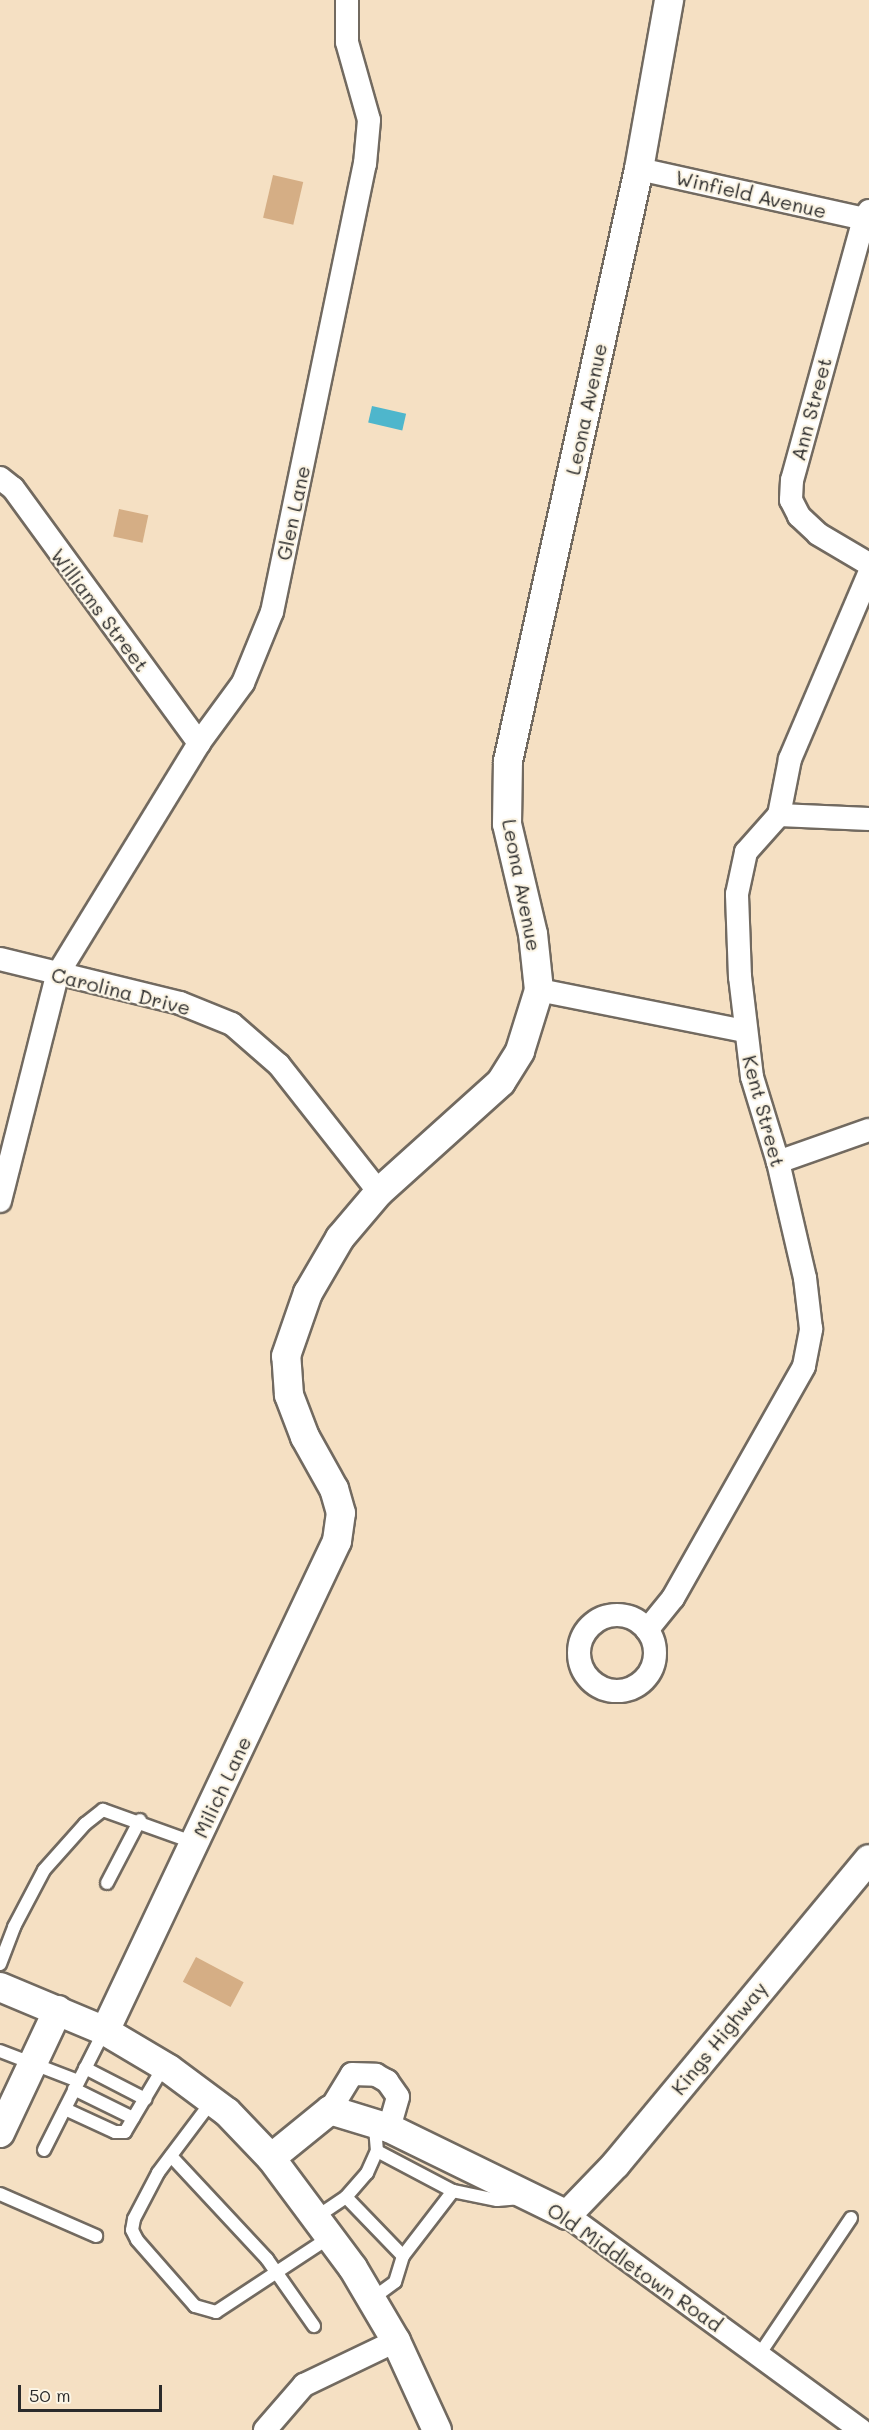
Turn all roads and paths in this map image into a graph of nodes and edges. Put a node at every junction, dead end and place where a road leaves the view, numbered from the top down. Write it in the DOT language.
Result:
graph roads {
  1 [pos="347,0"];
  2 [pos="669,0"];
  3 [pos="639,169"];
  4 [pos="866,215"];
  5 [pos="0,477"];
  6 [pos="869,564"];
  7 [pos="869,574"];
  8 [pos="200,743"];
  9 [pos="779,815"];
  10 [pos="869,819"];
  11 [pos="0,958"];
  12 [pos="57,975"];
  13 [pos="539,990"];
  14 [pos="745,1031"];
  15 [pos="869,1130"];
  16 [pos="778,1162"];
  17 [pos="379,1192"];
  18 [pos="0,1201"];
  19 [pos="337,1541"];
  20 [pos="647,1630"];
  21 [pos="140,1820"];
  22 [pos="196,1843"];
  23 [pos="865,1872"];
  24 [pos="107,1883"];
  25 [pos="0,1964"];
  26 [pos="0,1988"];
  27 [pos="58,2010"];
  28 [pos="105,2031"];
  29 [pos="0,2050"];
  30 [pos="33,2063"];
  31 [pos="164,2066"];
  32 [pos="85,2068"];
  33 [pos="76,2085"];
  34 [pos="145,2099"];
  35 [pos="212,2101"];
  36 [pos="65,2109"];
  37 [pos="330,2110"];
  38 [pos="133,2118"];
  39 [pos="0,2133"];
  40 [pos="381,2135"];
  41 [pos="44,2150"];
  42 [pos="171,2156"];
  43 [pos="270,2158"];
  44 [pos="453,2192"];
  45 [pos="0,2194"];
  46 [pos="345,2197"];
  47 [pos="534,2197"];
  48 [pos="567,2215"];
  49 [pos="851,2218"];
  50 [pos="323,2227"];
  51 [pos="96,2235"];
  52 [pos="403,2256"];
  53 [pos="277,2273"];
  54 [pos="372,2299"];
  55 [pos="314,2326"];
  56 [pos="396,2341"];
  57 [pos="759,2355"];
  58 [pos="265,2430"];
  59 [pos="437,2430"];
  60 [pos="861,2430"];
  1 -- 8 [label="street, Glen Lane"];
  2 -- 3 [label="street, Leona Avenue"];
  3 -- 4 [label="street, Winfield Avenue"];
  3 -- 13 [label="street, Leona Avenue"];
  4 -- 6 [label="street, Ann Street"];
  5 -- 8 [label="street, Williams Street"];
  7 -- 9 [label="street"];
  8 -- 12 [label="street, Glen Lane"];
  9 -- 10 [label="street"];
  9 -- 14 [label="street, Kent Street"];
  11 -- 12 [label="street, Carolina Drive"];
  12 -- 17 [label="street, Carolina Drive"];
  12 -- 18 [label="street"];
  13 -- 14 [label="street"];
  13 -- 17 [label="street, Leona Avenue"];
  14 -- 16 [label="street, Kent Street"];
  15 -- 16 [label="street"];
  16 -- 20 [label="street, Kent Street"];
  17 -- 19 [label="street, Leona Avenue"];
  19 -- 22 [label="street, Milich Lane"];
  21 -- 22 [label="lane"];
  21 -- 24 [label="lane"];
  21 -- 25 [label="lane"];
  22 -- 28 [label="street, Milich Lane"];
  23 -- 48 [label="street, Kings Highway"];
  26 -- 27 [label="street"];
  27 -- 28 [label="street"];
  27 -- 30 [label="street"];
  28 -- 31 [label="street"];
  28 -- 32 [label="lane"];
  29 -- 30 [label="lane"];
  30 -- 33 [label="lane"];
  30 -- 39 [label="street"];
  31 -- 34 [label="lane"];
  31 -- 35 [label="street"];
  32 -- 33 [label="lane"];
  32 -- 34 [label="lane"];
  33 -- 36 [label="lane"];
  33 -- 38 [label="lane"];
  34 -- 38 [label="lane"];
  35 -- 42 [label="lane"];
  35 -- 43 [label="street"];
  36 -- 38 [label="lane"];
  36 -- 41 [label="lane"];
  37 -- 40 [label="street, Old Middletown Road"];
  37 -- 40 [label="street"];
  37 -- 43 [label="street"];
  40 -- 44 [label="lane"];
  40 -- 46 [label="lane"];
  40 -- 47 [label="street, Old Middletown Road"];
  42 -- 53 [label="lane"];
  42 -- 53 [label="lane"];
  43 -- 50 [label="street"];
  44 -- 47 [label="lane"];
  44 -- 52 [label="lane"];
  45 -- 51 [label="lane"];
  46 -- 50 [label="lane"];
  46 -- 52 [label="lane"];
  47 -- 48 [label="street, Old Middletown Road"];
  48 -- 57 [label="street, Old Middletown Road"];
  49 -- 57 [label="lane"];
  50 -- 53 [label="lane"];
  50 -- 54 [label="street"];
  52 -- 54 [label="lane"];
  53 -- 55 [label="lane"];
  54 -- 56 [label="street"];
  56 -- 58 [label="street"];
  56 -- 59 [label="street"];
  57 -- 60 [label="street, Old Middletown Road"];
}
